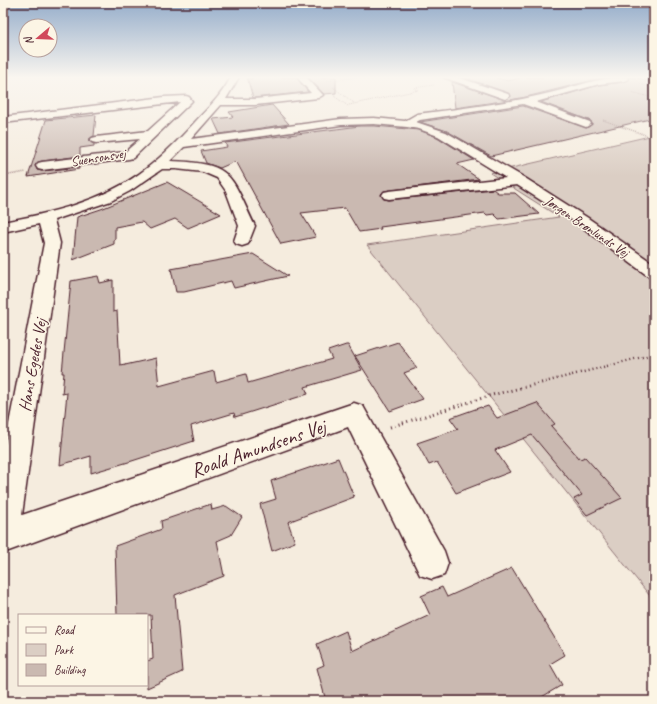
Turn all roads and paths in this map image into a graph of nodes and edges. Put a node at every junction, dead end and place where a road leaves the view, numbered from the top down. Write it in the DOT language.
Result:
graph roads {
  1 [pos="85,110"];
  2 [pos="177,110"];
  3 [pos="212,110"];
  4 [pos="466,110"];
  5 [pos="548,110"];
  6 [pos="3,120"];
  7 [pos="165,121"];
  8 [pos="202,122"];
  9 [pos="407,124"];
  10 [pos="586,124"];
  11 [pos="630,130"];
  12 [pos="152,134"];
  13 [pos="654,138"];
  14 [pos="96,140"];
  15 [pos="181,144"];
  16 [pos="160,165"];
  17 [pos="42,166"];
  18 [pos="3,176"];
  19 [pos="520,181"];
  20 [pos="389,195"];
  21 [pos="46,218"];
  22 [pos="3,227"];
  23 [pos="242,241"];
  24 [pos="654,272"];
  25 [pos="654,354"];
  26 [pos="364,435"];
  27 [pos="11,441"];
  28 [pos="3,536"];
  29 [pos="432,563"];
  1 -- 6 [label="street, Suensonsvej"];
  2 -- 7 [label="street, Suensonsvej"];
  3 -- 8 [label="street, Suensonsvej"];
  4 -- 9 [label="street, Jørgen Brønlunds Vej"];
  5 -- 10 [label="street"];
  7 -- 8 [label="street"];
  7 -- 12 [label="street, Suensonsvej"];
  8 -- 15 [label="street, Suensonsvej"];
  9 -- 15 [label="street, Jørgen Brønlunds Vej"];
  9 -- 19 [label="street, Jørgen Brønlunds Vej"];
  11 -- 13 [label="path"];
  12 -- 14 [label="street"];
  12 -- 17 [label="street, Suensonsvej"];
  15 -- 16 [label="street, Suensonsvej"];
  16 -- 21 [label="street, Suensonsvej"];
  16 -- 23 [label="street"];
  17 -- 18 [label="path"];
  19 -- 20 [label="street"];
  19 -- 24 [label="street, Jørgen Brønlunds Vej"];
  21 -- 22 [label="street, Suensonsvej"];
  21 -- 27 [label="street, Hans Egedes Vej"];
  25 -- 26 [label="path"];
  26 -- 28 [label="street, Roald Amundsens Vej"];
  26 -- 29 [label="street, Roald Amundsens Vej"];
  27 -- 28 [label="street, Hans Egedes Vej"];
}
